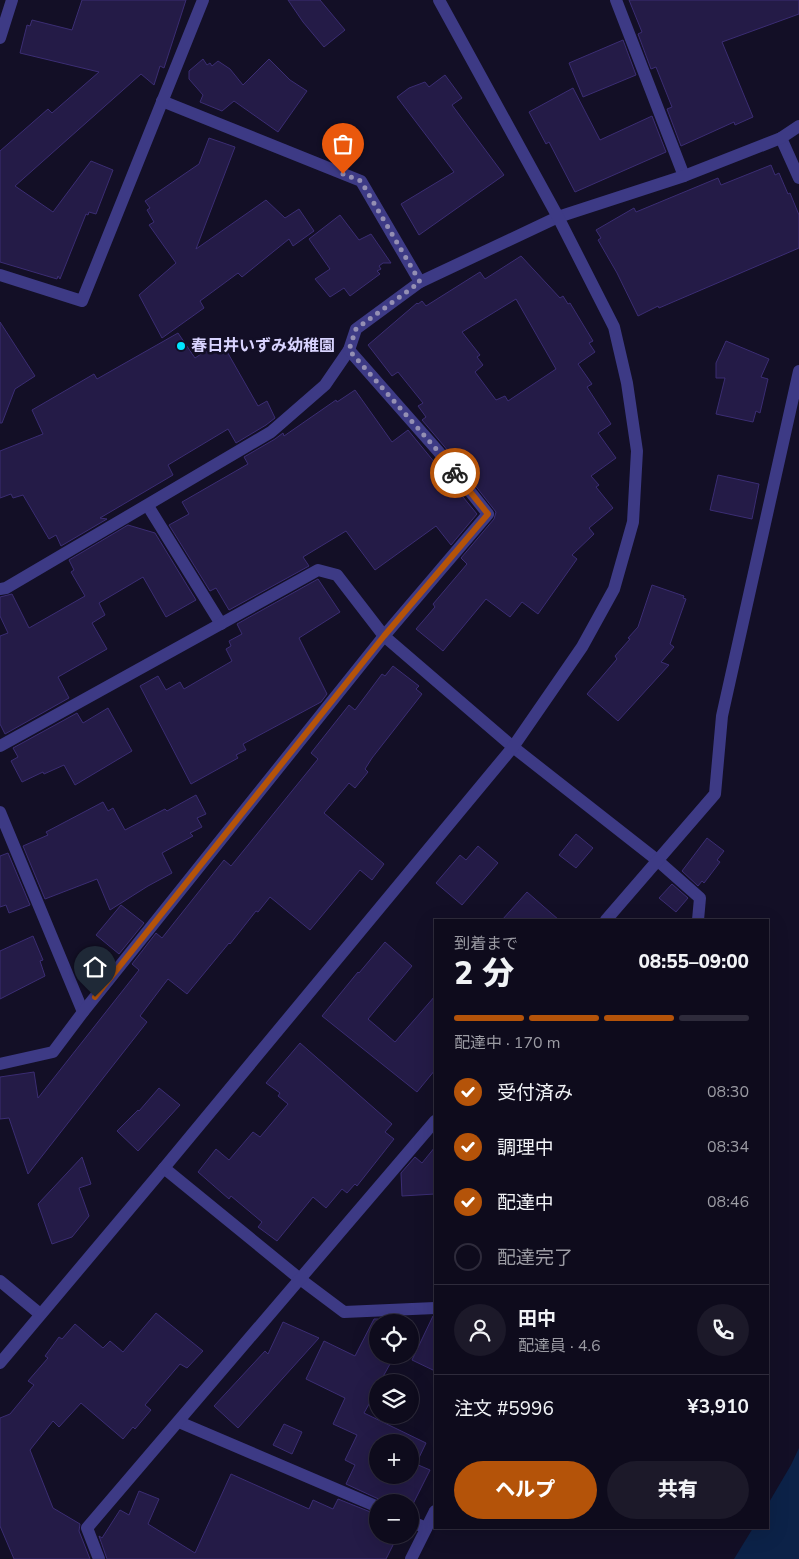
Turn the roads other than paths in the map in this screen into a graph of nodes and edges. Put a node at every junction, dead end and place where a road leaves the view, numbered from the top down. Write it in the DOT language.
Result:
graph roads {
  1 [pos="12,0"];
  2 [pos="203,0"];
  3 [pos="439,0"];
  4 [pos="616,0"];
  5 [pos="0,38"];
  6 [pos="162,101"];
  7 [pos="799,126"];
  8 [pos="781,138"];
  9 [pos="684,176"];
  10 [pos="799,178"];
  11 [pos="558,217"];
  12 [pos="0,275"];
  13 [pos="420,282"];
  14 [pos="349,350"];
  15 [pos="799,371"];
  16 [pos="148,506"];
  17 [pos="0,589"];
  18 [pos="221,624"];
  19 [pos="384,636"];
  20 [pos="0,746"];
  21 [pos="513,747"];
  22 [pos="0,812"];
  23 [pos="657,860"];
  24 [pos="607,919"];
  25 [pos="698,919"];
  26 [pos="83,1012"];
  27 [pos="0,1064"];
  28 [pos="434,1122"];
  29 [pos="164,1168"];
  30 [pos="300,1279"];
  31 [pos="0,1281"];
  32 [pos="434,1308"];
  33 [pos="40,1314"];
  34 [pos="0,1363"];
  35 [pos="179,1422"];
  36 [pos="369,1503"];
  37 [pos="434,1513"];
  38 [pos="419,1525"];
  39 [pos="426,1528"];
  40 [pos="99,1559"];
  41 [pos="411,1559"];
  1 -- 5 [label="street"];
  2 -- 6 [label="street"];
  3 -- 11 [label="street"];
  4 -- 9 [label="street"];
  6 -- 12 [label="street"];
  6 -- 13 [label="street"];
  7 -- 8 [label="street"];
  8 -- 9 [label="street"];
  8 -- 10 [label="street"];
  9 -- 11 [label="street"];
  11 -- 13 [label="street"];
  11 -- 21 [label="street"];
  13 -- 14 [label="street"];
  14 -- 16 [label="street"];
  14 -- 19 [label="street"];
  15 -- 23 [label="street"];
  16 -- 17 [label="street"];
  16 -- 18 [label="street"];
  18 -- 19 [label="street"];
  18 -- 20 [label="street"];
  19 -- 21 [label="street"];
  19 -- 26 [label="street"];
  21 -- 23 [label="street"];
  21 -- 29 [label="street"];
  22 -- 26 [label="street"];
  23 -- 24 [label="street"];
  23 -- 25 [label="street"];
  26 -- 27 [label="street"];
  28 -- 30 [label="street"];
  29 -- 30 [label="street"];
  29 -- 33 [label="street"];
  30 -- 32 [label="street"];
  30 -- 35 [label="street"];
  31 -- 33 [label="street"];
  33 -- 34 [label="street"];
  35 -- 36 [label="street"];
  35 -- 40 [label="street"];
  37 -- 39 [label="street"];
  38 -- 39 [label="street"];
  39 -- 41 [label="street"];
}
